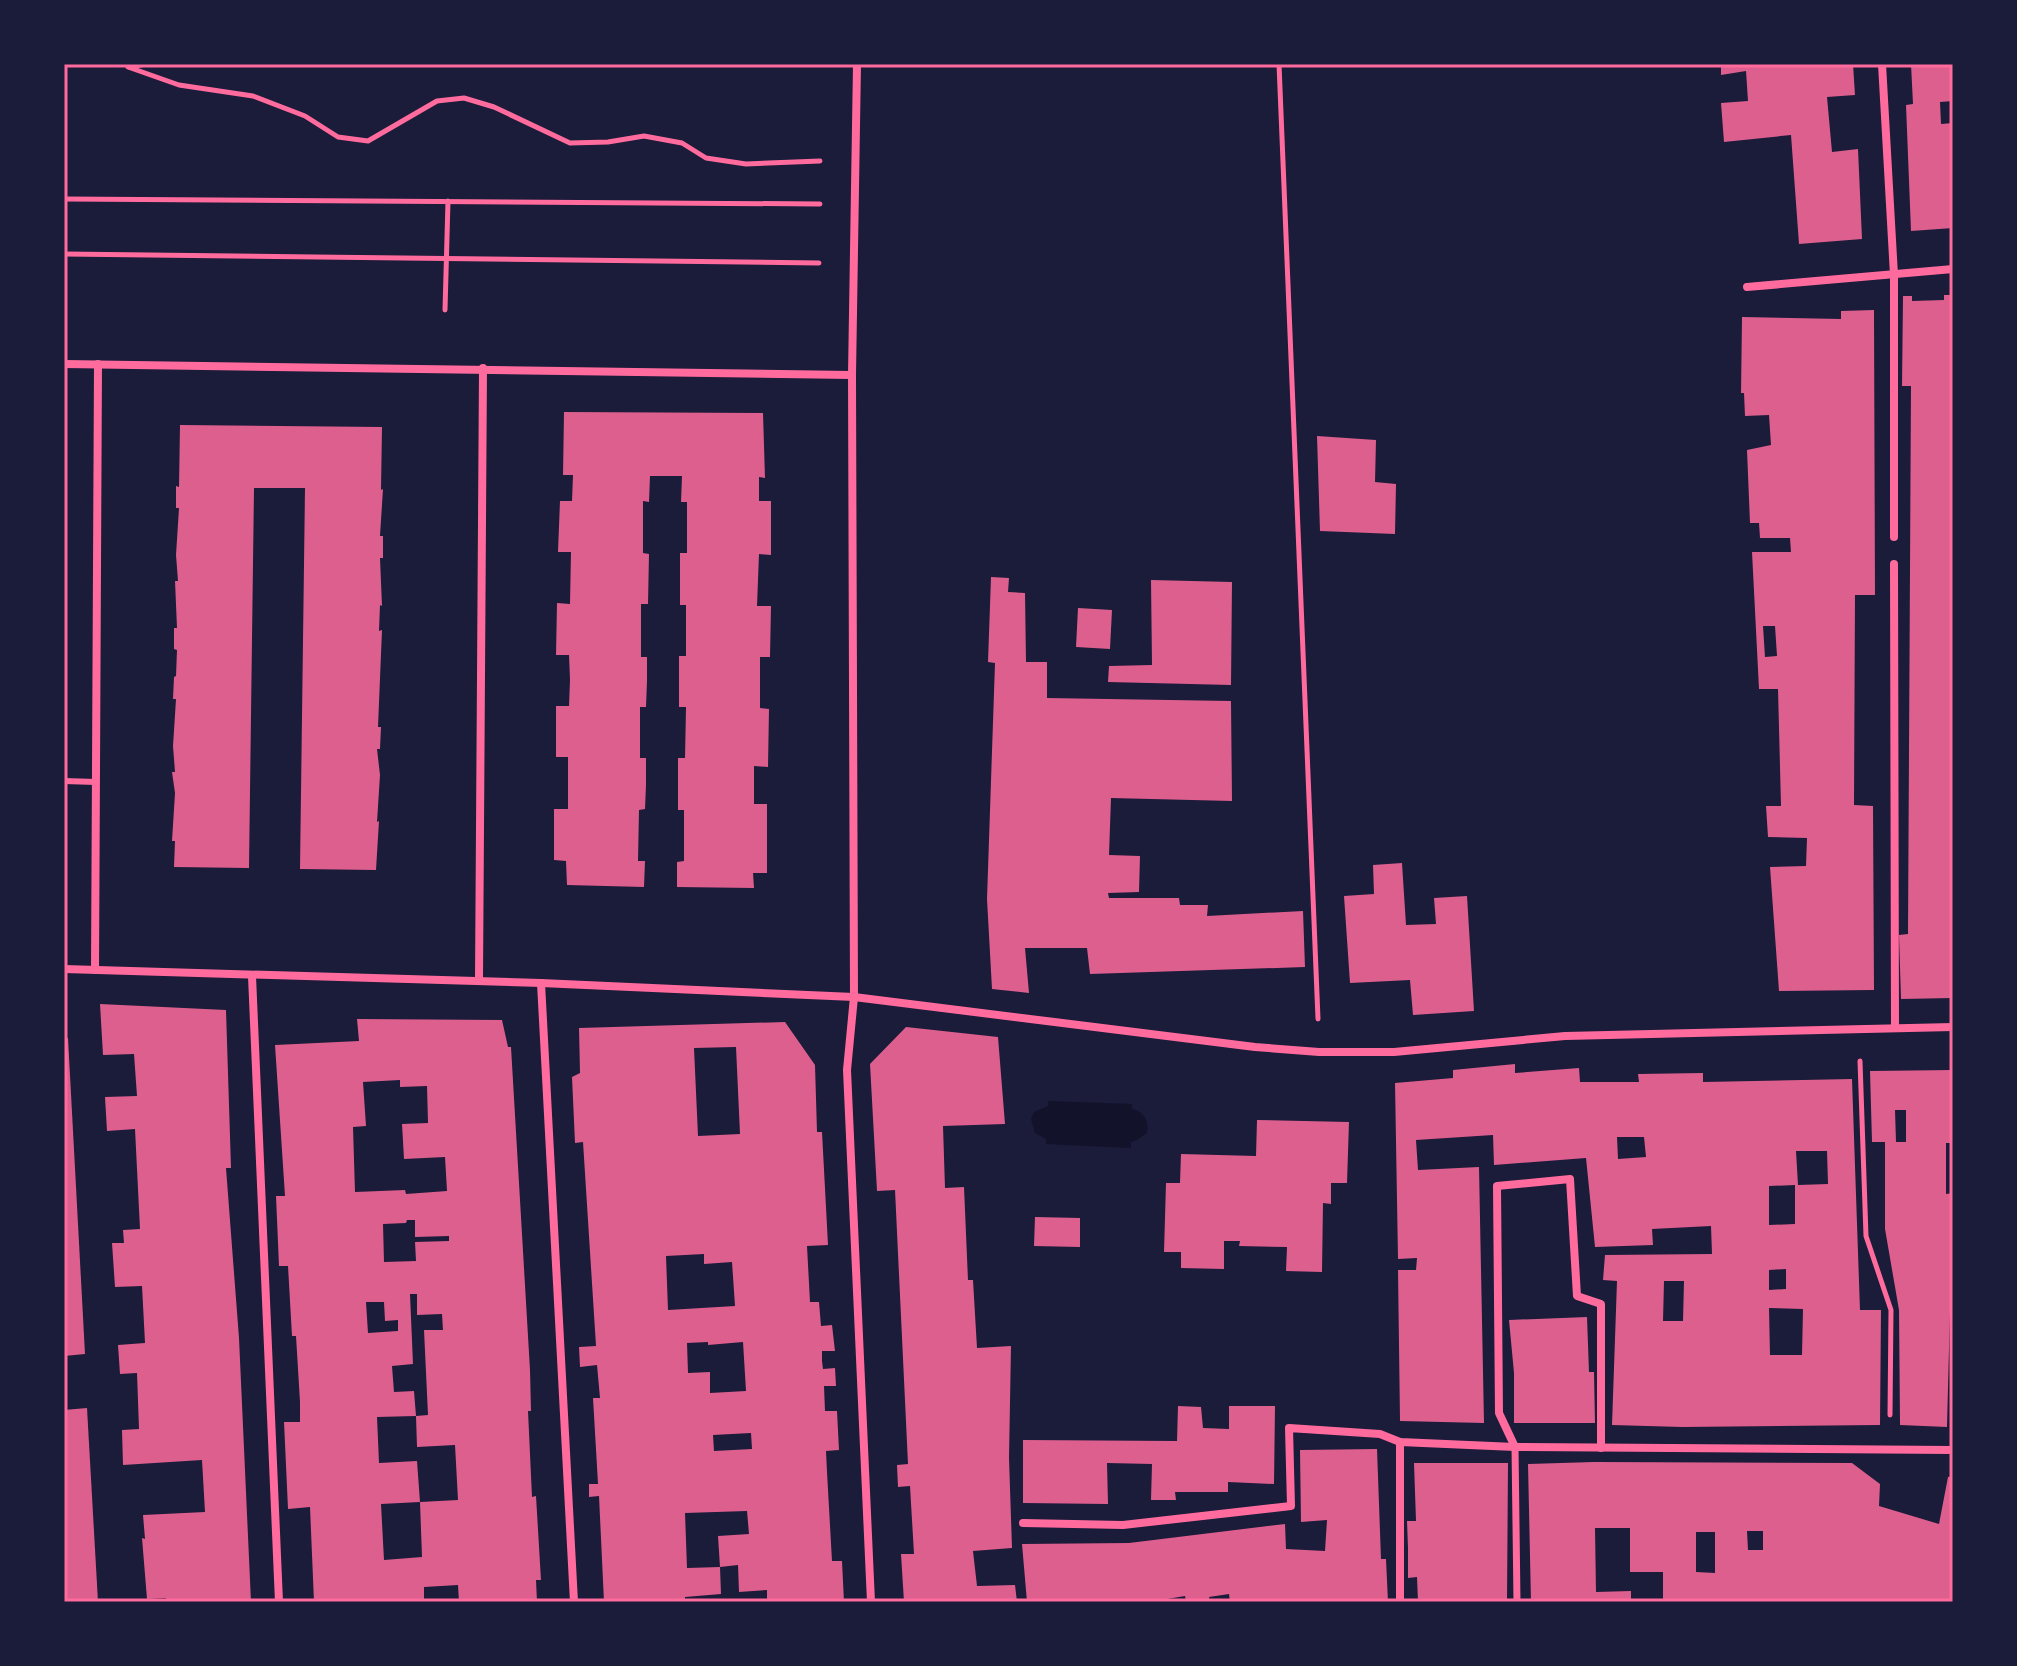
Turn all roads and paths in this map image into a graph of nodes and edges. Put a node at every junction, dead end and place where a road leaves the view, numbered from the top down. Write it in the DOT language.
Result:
graph roads {
  1 [pos="146,64"];
  2 [pos="857,64"];
  3 [pos="1279,64"];
  4 [pos="1882,64"];
  5 [pos="820,161"];
  6 [pos="64,199"];
  7 [pos="448,201"];
  8 [pos="820,204"];
  9 [pos="64,254"];
  10 [pos="446,257"];
  11 [pos="820,263"];
  12 [pos="1953,269"];
  13 [pos="1894,275"];
  14 [pos="1747,287"];
  15 [pos="445,310"];
  16 [pos="64,364"];
  17 [pos="98,364"];
  18 [pos="483,368"];
  19 [pos="852,375"];
  20 [pos="1894,537"];
  21 [pos="1894,564"];
  22 [pos="64,781"];
  23 [pos="96,782"];
  24 [pos="64,969"];
  25 [pos="95,970"];
  26 [pos="252,976"];
  27 [pos="479,981"];
  28 [pos="541,983"];
  29 [pos="854,997"];
  30 [pos="1895,1027"];
  31 [pos="1953,1027"];
  32 [pos="1859,1028"];
  33 [pos="1319,1052"];
  34 [pos="1400,1442"];
  35 [pos="1515,1447"];
  36 [pos="1601,1448"];
  37 [pos="1890,1450"];
  38 [pos="1953,1450"];
  39 [pos="1023,1523"];
  40 [pos="279,1602"];
  41 [pos="574,1602"];
  42 [pos="871,1602"];
  43 [pos="1400,1602"];
  44 [pos="1517,1602"];
  1 -- 5 [label="path"];
  2 -- 19 [label="street"];
  3 -- 33 [label="path"];
  4 -- 13 [label="street"];
  6 -- 7 [label="path"];
  7 -- 8 [label="path"];
  7 -- 10 [label="path"];
  9 -- 10 [label="path"];
  10 -- 11 [label="path"];
  10 -- 15 [label="path"];
  12 -- 13 [label="street"];
  13 -- 14 [label="street"];
  13 -- 20 [label="street"];
  16 -- 17 [label="street"];
  17 -- 18 [label="street"];
  17 -- 23 [label="street"];
  18 -- 19 [label="street"];
  18 -- 27 [label="street"];
  19 -- 29 [label="street"];
  21 -- 30 [label="street"];
  22 -- 23 [label="lane"];
  23 -- 25 [label="street"];
  24 -- 25 [label="street"];
  25 -- 26 [label="street"];
  26 -- 27 [label="street"];
  26 -- 40 [label="street"];
  27 -- 28 [label="street"];
  28 -- 29 [label="street"];
  28 -- 41 [label="street"];
  29 -- 33 [label="street"];
  29 -- 42 [label="street"];
  30 -- 31 [label="street"];
  30 -- 32 [label="street"];
  32 -- 33 [label="street"];
  32 -- 37 [label="path"];
  34 -- 35 [label="street"];
  34 -- 39 [label="street"];
  34 -- 43 [label="street"];
  35 -- 36 [label="street"];
  35 -- 36 [label="street"];
  35 -- 44 [label="street"];
  36 -- 37 [label="street"];
  37 -- 38 [label="street"];
}
